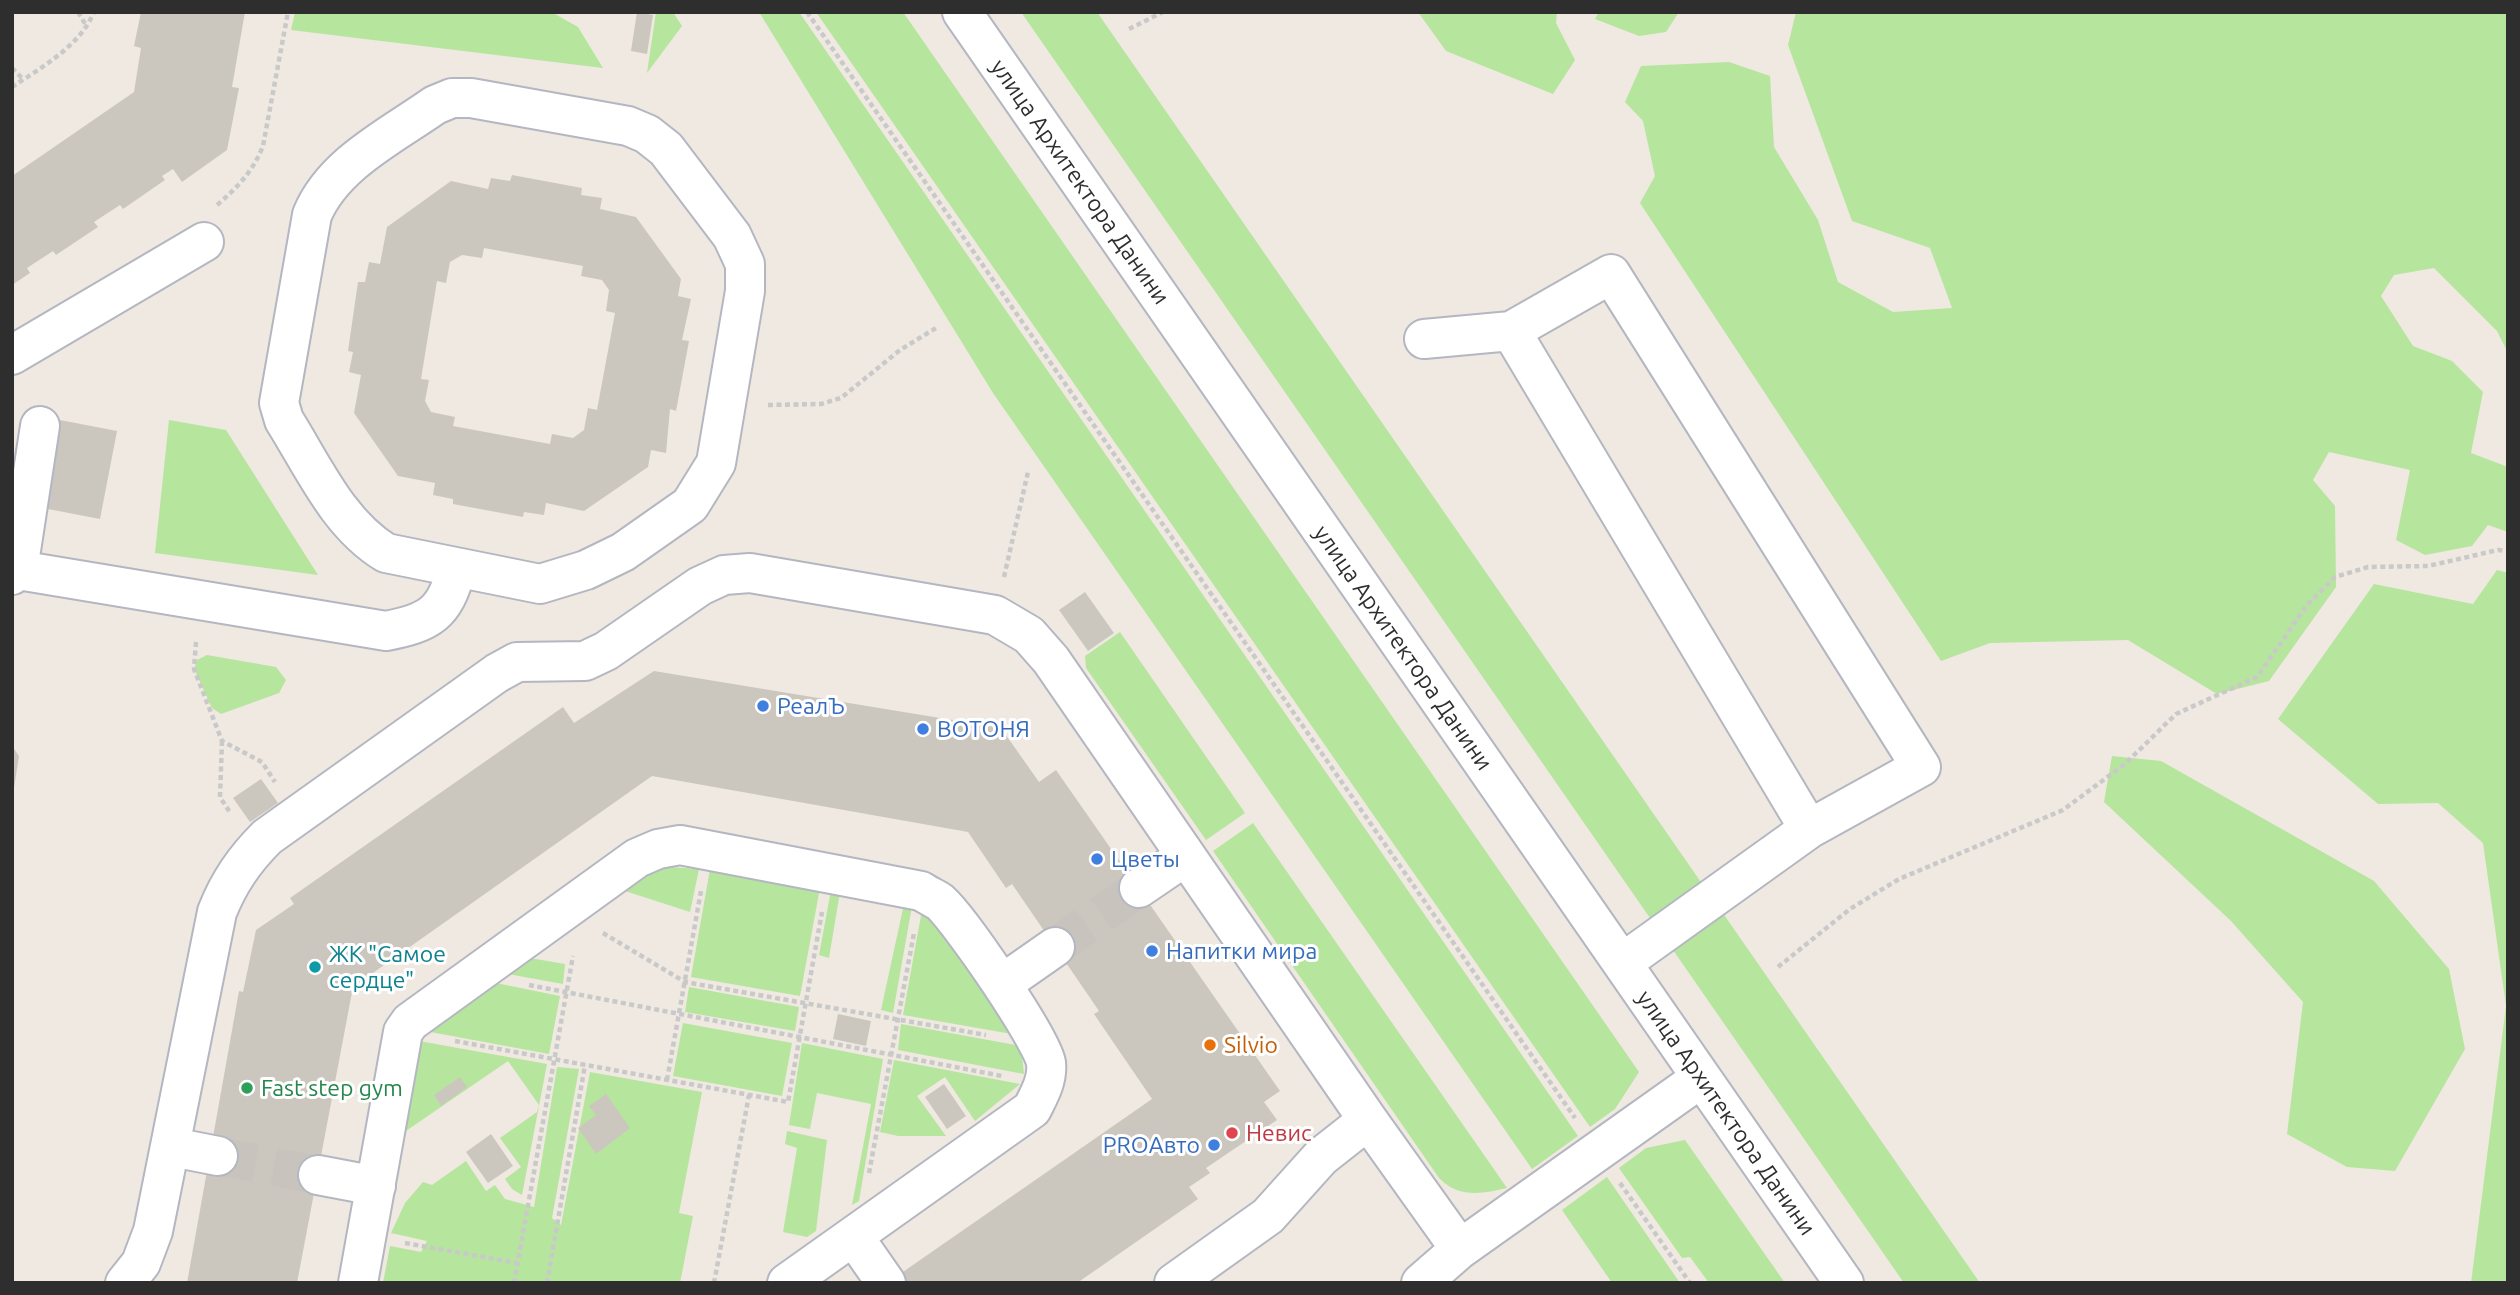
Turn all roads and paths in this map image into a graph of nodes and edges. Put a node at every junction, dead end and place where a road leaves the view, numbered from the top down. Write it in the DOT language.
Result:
graph roads {
  1 [pos="78,12"];
  2 [pos="94,12"];
  3 [pos="288,12"];
  4 [pos="807,12"];
  5 [pos="962,12"];
  6 [pos="1163,12"];
  7 [pos="88,28"];
  8 [pos="1129,29"];
  9 [pos="12,68"];
  10 [pos="23,79"];
  11 [pos="12,87"];
  12 [pos="204,242"];
  13 [pos="936,328"];
  14 [pos="1511,331"];
  15 [pos="1424,340"];
  16 [pos="12,355"];
  17 [pos="726,407"];
  18 [pos="40,426"];
  19 [pos="1028,472"];
  20 [pos="2508,551"];
  21 [pos="1007,562"];
  22 [pos="456,569"];
  23 [pos="15,572"];
  24 [pos="194,669"];
  25 [pos="222,741"];
  26 [pos="297,815"];
  27 [pos="1809,829"];
  28 [pos="253,851"];
  29 [pos="708,851"];
  30 [pos="1186,856"];
  31 [pos="829,873"];
  32 [pos="1139,888"];
  33 [pos="921,891"];
  34 [pos="575,912"];
  35 [pos="1055,947"];
  36 [pos="1622,962"];
  37 [pos="1778,967"];
  38 [pos="473,974"];
  39 [pos="685,982"];
  40 [pos="1002,984"];
  41 [pos="566,993"];
  42 [pos="806,1003"];
  43 [pos="679,1016"];
  44 [pos="898,1019"];
  45 [pos="403,1032"];
  46 [pos="799,1038"];
  47 [pos="1038,1044"];
  48 [pos="891,1056"];
  49 [pos="554,1059"];
  50 [pos="585,1065"];
  51 [pos="1701,1078"];
  52 [pos="667,1080"];
  53 [pos="1044,1084"];
  54 [pos="749,1095"];
  55 [pos="1368,1120"];
  56 [pos="1579,1124"];
  57 [pos="172,1147"];
  58 [pos="218,1156"];
  59 [pos="318,1175"];
  60 [pos="1618,1179"];
  61 [pos="376,1186"];
  62 [pos="366,1236"];
  63 [pos="854,1237"];
  64 [pos="1460,1249"];
  65 [pos="518,1263"];
  66 [pos="1428,1281"];
  67 [pos="125,1283"];
  68 [pos="358,1283"];
  69 [pos="514,1283"];
  70 [pos="547,1283"];
  71 [pos="714,1283"];
  72 [pos="787,1283"];
  73 [pos="886,1283"];
  74 [pos="1174,1283"];
  75 [pos="1690,1283"];
  76 [pos="1844,1283"];
  1 -- 7 [label="path"];
  2 -- 7 [label="path"];
  3 -- 12 [label="path"];
  4 -- 56 [label="path"];
  5 -- 36 [label="street, улица Архитектора Данини"];
  6 -- 8 [label="path"];
  7 -- 10 [label="path"];
  9 -- 10 [label="path"];
  10 -- 11 [label="path"];
  12 -- 16 [label="street"];
  13 -- 17 [label="path"];
  14 -- 15 [label="street"];
  14 -- 27 [label="street"];
  14 -- 27 [label="street"];
  17 -- 22 [label="street"];
  17 -- 22 [label="street"];
  18 -- 23 [label="street"];
  19 -- 21 [label="path"];
  20 -- 37 [label="path"];
  22 -- 23 [label="street"];
  24 -- 25 [label="path"];
  25 -- 26 [label="path"];
  25 -- 28 [label="path"];
  26 -- 28 [label="street"];
  26 -- 30 [label="street"];
  27 -- 36 [label="street"];
  28 -- 57 [label="street"];
  29 -- 31 [label="street"];
  29 -- 34 [label="street"];
  29 -- 39 [label="path"];
  30 -- 32 [label="street"];
  30 -- 55 [label="street"];
  31 -- 33 [label="street"];
  31 -- 42 [label="path"];
  33 -- 40 [label="street"];
  33 -- 44 [label="path"];
  34 -- 38 [label="street"];
  34 -- 39 [label="path"];
  34 -- 41 [label="path"];
  35 -- 40 [label="street"];
  36 -- 51 [label="street, улица Архитектора Данини"];
  38 -- 41 [label="path"];
  38 -- 45 [label="street"];
  39 -- 42 [label="path"];
  39 -- 43 [label="path"];
  40 -- 47 [label="street"];
  41 -- 43 [label="path"];
  41 -- 49 [label="path"];
  42 -- 44 [label="path"];
  42 -- 46 [label="path"];
  43 -- 46 [label="path"];
  43 -- 52 [label="path"];
  44 -- 47 [label="path"];
  44 -- 48 [label="path"];
  45 -- 49 [label="path"];
  45 -- 61 [label="street"];
  46 -- 48 [label="path"];
  46 -- 54 [label="path"];
  47 -- 53 [label="street"];
  48 -- 53 [label="path"];
  48 -- 63 [label="path"];
  49 -- 50 [label="path"];
  49 -- 65 [label="path"];
  50 -- 52 [label="path"];
  50 -- 70 [label="path"];
  51 -- 64 [label="street"];
  51 -- 76 [label="street, улица Архитектора Данини"];
  52 -- 54 [label="path"];
  53 -- 63 [label="street"];
  54 -- 71 [label="path"];
  55 -- 64 [label="street"];
  55 -- 74 [label="street"];
  57 -- 58 [label="street"];
  57 -- 67 [label="street"];
  59 -- 61 [label="street"];
  60 -- 75 [label="path"];
  61 -- 62 [label="street"];
  62 -- 65 [label="path"];
  62 -- 68 [label="street"];
  63 -- 72 [label="street"];
  63 -- 73 [label="street"];
  64 -- 66 [label="street"];
  65 -- 69 [label="path"];
}
